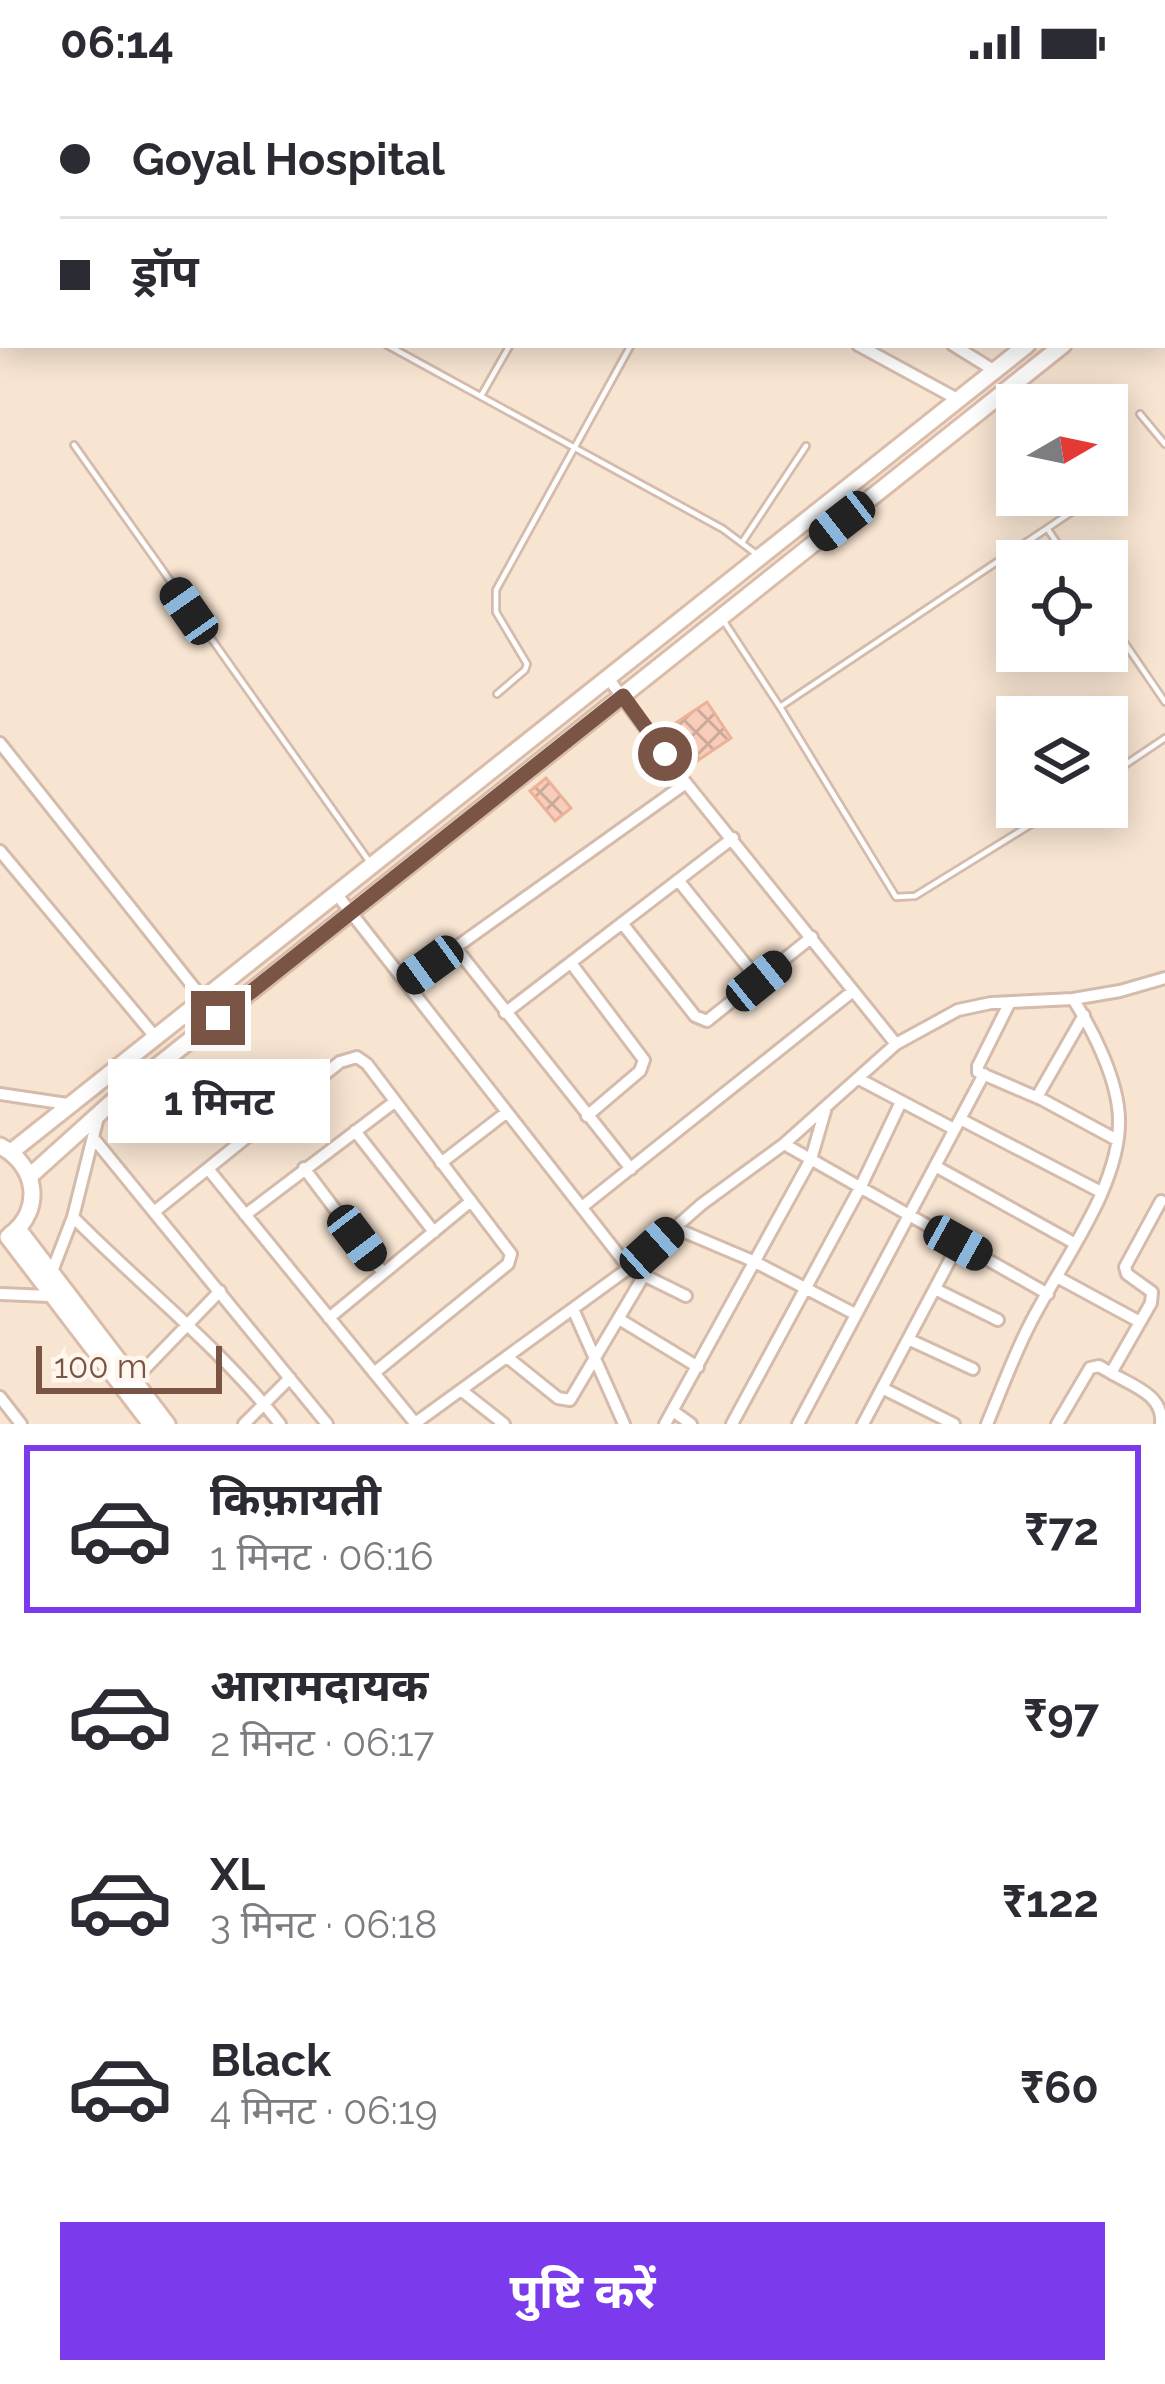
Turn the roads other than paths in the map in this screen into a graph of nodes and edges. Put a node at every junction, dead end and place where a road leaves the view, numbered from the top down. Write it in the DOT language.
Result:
graph roads {
  1 [pos="393,348"];
  2 [pos="508,348"];
  3 [pos="629,348"];
  4 [pos="864,348"];
  5 [pos="959,348"];
  6 [pos="1010,348"];
  7 [pos="1024,348"];
  8 [pos="1059,348"];
  9 [pos="1000,367"];
  10 [pos="481,396"];
  11 [pos="959,400"];
  12 [pos="1140,414"];
  13 [pos="1165,444"];
  14 [pos="74,445"];
  15 [pos="806,446"];
  16 [pos="575,448"];
  17 [pos="890,455"];
  18 [pos="904,472"];
  19 [pos="1067,516"];
  20 [pos="1048,529"];
  21 [pos="1055,540"];
  22 [pos="742,543"];
  23 [pos="761,558"];
  24 [pos="720,615"];
  25 [pos="1128,648"];
  26 [pos="608,678"];
  27 [pos="497,694"];
  28 [pos="623,696"];
  29 [pos="1165,702"];
  30 [pos="780,707"];
  31 [pos="1165,737"];
  32 [pos="0,743"];
  33 [pos="1128,763"];
  34 [pos="686,783"];
  35 [pos="1025,828"];
  36 [pos="733,838"];
  37 [pos="0,851"];
  38 [pos="373,867"];
  39 [pos="677,880"];
  40 [pos="338,896"];
  41 [pos="352,913"];
  42 [pos="622,923"];
  43 [pos="812,937"];
  44 [pos="454,947"];
  45 [pos="572,963"];
  46 [pos="1165,978"];
  47 [pos="759,981"];
  48 [pos="406,983"];
  49 [pos="854,992"];
  50 [pos="203,998"];
  51 [pos="1073,999"];
  52 [pos="1010,1002"];
  53 [pos="506,1013"];
  54 [pos="1084,1016"];
  55 [pos="218,1018"];
  56 [pos="157,1039"];
  57 [pos="896,1044"];
  58 [pos="984,1074"];
  59 [pos="859,1079"];
  60 [pos="98,1086"];
  61 [pos="0,1094"];
  62 [pos="1036,1097"];
  63 [pos="901,1102"];
  64 [pos="393,1103"];
  65 [pos="74,1105"];
  66 [pos="826,1108"];
  67 [pos="105,1109"];
  68 [pos="507,1112"];
  69 [pos="587,1116"];
  70 [pos="956,1124"];
  71 [pos="355,1131"];
  72 [pos="95,1140"];
  73 [pos="1117,1140"];
  74 [pos="784,1144"];
  75 [pos="6,1149"];
  76 [pos="811,1159"];
  77 [pos="441,1163"];
  78 [pos="935,1166"];
  79 [pos="304,1168"];
  80 [pos="631,1169"];
  81 [pos="209,1170"];
  82 [pos="30,1176"];
  83 [pos="860,1186"];
  84 [pos="1101,1192"];
  85 [pos="472,1201"];
  86 [pos="1161,1201"];
  87 [pos="582,1207"];
  88 [pos="154,1212"];
  89 [pos="245,1215"];
  90 [pos="910,1215"];
  91 [pos="73,1216"];
  92 [pos="675,1228"];
  93 [pos="434,1232"];
  94 [pos="9,1235"];
  95 [pos="958,1243"];
  96 [pos="1074,1244"];
  97 [pos="753,1261"];
  98 [pos="629,1268"];
  99 [pos="383,1273"];
  100 [pos="51,1274"];
  101 [pos="644,1277"];
  102 [pos="1057,1277"];
  103 [pos="806,1286"];
  104 [pos="935,1289"];
  105 [pos="220,1291"];
  106 [pos="0,1294"];
  107 [pos="1048,1294"];
  108 [pos="50,1296"];
  109 [pos="686,1296"];
  110 [pos="573,1309"];
  111 [pos="854,1314"];
  112 [pos="329,1318"];
  113 [pos="620,1319"];
  114 [pos="998,1320"];
  115 [pos="1140,1322"];
  116 [pos="187,1328"];
  117 [pos="910,1340"];
  118 [pos="508,1357"];
  119 [pos="596,1358"];
  120 [pos="698,1366"];
  121 [pos="973,1369"];
  122 [pos="1111,1372"];
  123 [pos="374,1373"];
  124 [pos="290,1378"];
  125 [pos="133,1381"];
  126 [pos="882,1388"];
  127 [pos="461,1390"];
  128 [pos="0,1397"];
  129 [pos="264,1404"];
  130 [pos="674,1411"];
  131 [pos="21,1424"];
  132 [pos="151,1424"];
  133 [pos="166,1424"];
  134 [pos="244,1424"];
  135 [pos="280,1424"];
  136 [pos="327,1424"];
  137 [pos="415,1424"];
  138 [pos="504,1424"];
  139 [pos="624,1424"];
  140 [pos="665,1424"];
  141 [pos="692,1424"];
  142 [pos="733,1424"];
  143 [pos="798,1424"];
  144 [pos="863,1424"];
  145 [pos="954,1424"];
  146 [pos="987,1424"];
  147 [pos="1057,1424"];
  148 [pos="1161,1424"];
  1 -- 10 [label="lane"];
  2 -- 10 [label="lane"];
  3 -- 16 [label="lane"];
  4 -- 11 [label="street"];
  5 -- 9 [label="street"];
  6 -- 9 [label="street"];
  7 -- 9 [label="main road"];
  8 -- 18 [label="main road"];
  9 -- 11 [label="main road"];
  10 -- 16 [label="lane"];
  11 -- 17 [label="main road"];
  12 -- 13 [label="lane"];
  14 -- 38 [label="lane"];
  15 -- 22 [label="lane"];
  16 -- 22 [label="lane"];
  16 -- 27 [label="lane"];
  17 -- 18 [label="main road"];
  17 -- 23 [label="main road"];
  18 -- 24 [label="main road"];
  19 -- 20 [label="lane"];
  20 -- 21 [label="lane"];
  20 -- 30 [label="lane"];
  22 -- 23 [label="lane"];
  23 -- 26 [label="main road"];
  24 -- 28 [label="main road"];
  24 -- 30 [label="lane"];
  25 -- 29 [label="lane"];
  26 -- 28 [label="street"];
  26 -- 38 [label="main road"];
  28 -- 34 [label="street"];
  28 -- 41 [label="main road"];
  30 -- 35 [label="lane"];
  31 -- 33 [label="lane"];
  32 -- 50 [label="street"];
  34 -- 36 [label="street"];
  34 -- 44 [label="street"];
  36 -- 39 [label="street"];
  36 -- 43 [label="street"];
  37 -- 56 [label="street"];
  38 -- 40 [label="main road"];
  39 -- 42 [label="street"];
  39 -- 47 [label="street"];
  40 -- 41 [label="street"];
  40 -- 50 [label="main road"];
  41 -- 48 [label="street"];
  41 -- 55 [label="main road"];
  42 -- 45 [label="street"];
  42 -- 47 [label="street"];
  43 -- 47 [label="street"];
  43 -- 49 [label="street"];
  44 -- 48 [label="street"];
  44 -- 53 [label="street"];
  45 -- 53 [label="street"];
  45 -- 69 [label="street"];
  46 -- 51 [label="street"];
  48 -- 68 [label="street"];
  49 -- 57 [label="street"];
  49 -- 80 [label="street"];
  50 -- 55 [label="street"];
  50 -- 56 [label="main road"];
  51 -- 52 [label="street"];
  51 -- 54 [label="street"];
  52 -- 57 [label="street"];
  52 -- 58 [label="street"];
  53 -- 69 [label="street"];
  54 -- 62 [label="street"];
  54 -- 73 [label="street"];
  55 -- 67 [label="main road"];
  56 -- 60 [label="main road"];
  57 -- 59 [label="street"];
  58 -- 62 [label="street"];
  58 -- 70 [label="street"];
  59 -- 63 [label="street"];
  59 -- 66 [label="street"];
  60 -- 65 [label="main road"];
  60 -- 67 [label="main road"];
  61 -- 65 [label="street"];
  62 -- 73 [label="street"];
  63 -- 70 [label="street"];
  63 -- 83 [label="street"];
  64 -- 71 [label="street"];
  64 -- 77 [label="street"];
  64 -- 81 [label="street"];
  65 -- 75 [label="main road"];
  66 -- 74 [label="street"];
  66 -- 76 [label="street"];
  67 -- 72 [label="street"];
  67 -- 82 [label="main road"];
  68 -- 77 [label="street"];
  68 -- 87 [label="street"];
  69 -- 80 [label="street"];
  70 -- 78 [label="street"];
  70 -- 84 [label="street"];
  71 -- 79 [label="street"];
  71 -- 93 [label="street"];
  72 -- 88 [label="street"];
  72 -- 91 [label="street"];
  73 -- 84 [label="street"];
  74 -- 76 [label="street"];
  74 -- 92 [label="street"];
  75 -- 82 [label="main road"];
  76 -- 83 [label="street"];
  76 -- 97 [label="street"];
  77 -- 85 [label="street"];
  78 -- 90 [label="street"];
  78 -- 96 [label="street"];
  79 -- 89 [label="street"];
  79 -- 99 [label="street"];
  80 -- 87 [label="street"];
  81 -- 88 [label="street"];
  81 -- 89 [label="street"];
  82 -- 94 [label="main road"];
  83 -- 90 [label="street"];
  83 -- 103 [label="street"];
  84 -- 96 [label="street"];
  85 -- 93 [label="street"];
  85 -- 123 [label="street"];
  86 -- 115 [label="street"];
  87 -- 98 [label="street"];
  88 -- 105 [label="street"];
  89 -- 112 [label="street"];
  90 -- 95 [label="street"];
  90 -- 111 [label="street"];
  91 -- 100 [label="street"];
  91 -- 116 [label="street"];
  92 -- 97 [label="street"];
  92 -- 98 [label="street"];
  93 -- 99 [label="street"];
  94 -- 100 [label="main road"];
  94 -- 108 [label="main road"];
  95 -- 104 [label="street"];
  95 -- 107 [label="street"];
  96 -- 102 [label="street"];
  97 -- 103 [label="street"];
  97 -- 120 [label="street"];
  98 -- 101 [label="street"];
  98 -- 110 [label="street"];
  99 -- 112 [label="street"];
  100 -- 125 [label="main road"];
  101 -- 109 [label="street"];
  101 -- 113 [label="street"];
  102 -- 107 [label="street"];
  102 -- 115 [label="street"];
  103 -- 111 [label="street"];
  103 -- 142 [label="street"];
  104 -- 114 [label="street"];
  104 -- 117 [label="street"];
  105 -- 116 [label="street"];
  105 -- 124 [label="street"];
  106 -- 108 [label="street"];
  107 -- 146 [label="street"];
  108 -- 132 [label="main road"];
  110 -- 118 [label="street"];
  110 -- 119 [label="street"];
  111 -- 143 [label="street"];
  112 -- 123 [label="street"];
  113 -- 119 [label="street"];
  113 -- 120 [label="street"];
  115 -- 122 [label="street"];
  116 -- 125 [label="street"];
  116 -- 129 [label="street"];
  117 -- 121 [label="street"];
  117 -- 126 [label="street"];
  118 -- 119 [label="street"];
  118 -- 127 [label="street"];
  119 -- 139 [label="street"];
  120 -- 130 [label="street"];
  122 -- 147 [label="street"];
  122 -- 148 [label="street"];
  123 -- 137 [label="street"];
  124 -- 129 [label="street"];
  124 -- 136 [label="street"];
  125 -- 133 [label="main road"];
  126 -- 144 [label="street"];
  126 -- 145 [label="street"];
  127 -- 137 [label="street"];
  127 -- 138 [label="street"];
  128 -- 131 [label="street"];
  129 -- 134 [label="street"];
  129 -- 135 [label="street"];
  130 -- 140 [label="street"];
  130 -- 141 [label="street"];
}
